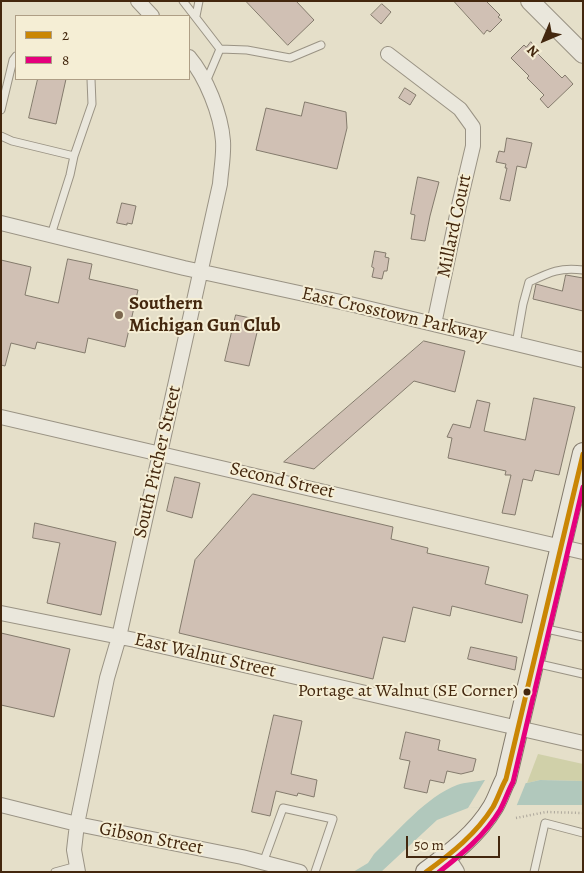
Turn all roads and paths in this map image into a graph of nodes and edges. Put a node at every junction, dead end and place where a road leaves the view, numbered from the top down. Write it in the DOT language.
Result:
graph roads {
  1 [pos="138,1"];
  2 [pos="183,1"];
  3 [pos="199,1"];
  4 [pos="530,1"];
  5 [pos="151,15"];
  6 [pos="196,16"];
  7 [pos="321,45"];
  8 [pos="220,49"];
  9 [pos="388,54"];
  10 [pos="583,54"];
  11 [pos="15,57"];
  12 [pos="190,59"];
  13 [pos="91,80"];
  14 [pos="205,83"];
  15 [pos="1,110"];
  16 [pos="1,136"];
  17 [pos="74,156"];
  18 [pos="1,223"];
  19 [pos="52,235"];
  20 [pos="583,270"];
  21 [pos="201,272"];
  22 [pos="434,324"];
  23 [pos="516,344"];
  24 [pos="583,360"];
  25 [pos="1,417"];
  26 [pos="160,453"];
  27 [pos="583,453"];
  28 [pos="562,547"];
  29 [pos="583,552"];
  30 [pos="1,613"];
  31 [pos="542,628"];
  32 [pos="119,637"];
  33 [pos="583,638"];
  34 [pos="534,662"];
  35 [pos="583,674"];
  36 [pos="518,729"];
  37 [pos="583,743"];
  38 [pos="1,805"];
  39 [pos="76,824"];
  40 [pos="583,832"];
  41 [pos="263,862"];
  42 [pos="451,865"];
  43 [pos="78,869"];
  44 [pos="56,872"];
  45 [pos="300,872"];
  46 [pos="315,872"];
  47 [pos="426,872"];
  48 [pos="534,872"];
  1 -- 5 [label="street"];
  2 -- 6 [label="lane"];
  3 -- 6 [label="lane"];
  4 -- 10 [label="street"];
  6 -- 8 [label="lane"];
  7 -- 8 [label="lane"];
  8 -- 14 [label="lane"];
  9 -- 22 [label="street, Millard Court"];
  11 -- 15 [label="lane"];
  12 -- 14 [label="street, South Pitcher Street"];
  13 -- 17 [label="lane"];
  14 -- 21 [label="street, South Pitcher Street"];
  16 -- 17 [label="lane"];
  17 -- 19 [label="lane"];
  18 -- 19 [label="street, East Crosstown Parkway"];
  19 -- 21 [label="street, East Crosstown Parkway"];
  20 -- 23 [label="lane"];
  21 -- 22 [label="street, East Crosstown Parkway"];
  21 -- 26 [label="street, South Pitcher Street"];
  22 -- 23 [label="street, East Crosstown Parkway"];
  23 -- 24 [label="street, East Crosstown Parkway"];
  25 -- 26 [label="street, Second Street"];
  26 -- 28 [label="street, Second Street"];
  26 -- 32 [label="street, South Pitcher Street"];
  27 -- 28 [label="main road"];
  28 -- 29 [label="street, Second Street"];
  28 -- 31 [label="main road"];
  30 -- 32 [label="street, East Walnut Street"];
  31 -- 33 [label="lane"];
  31 -- 34 [label="main road"];
  32 -- 36 [label="street, East Walnut Street"];
  32 -- 39 [label="street, South Pitcher Street"];
  34 -- 35 [label="lane"];
  34 -- 36 [label="main road"];
  36 -- 37 [label="street, East Walnut Street"];
  36 -- 42 [label="main road"];
  38 -- 39 [label="street, Gibson Street"];
  39 -- 41 [label="street, Gibson Street"];
  39 -- 43 [label="street, South Pitcher Street"];
  40 -- 48 [label="lane"];
  41 -- 45 [label="street, Gibson Street"];
  41 -- 46 [label="lane"];
  42 -- 47 [label="main road"];
  43 -- 44 [label="lane"];
}
